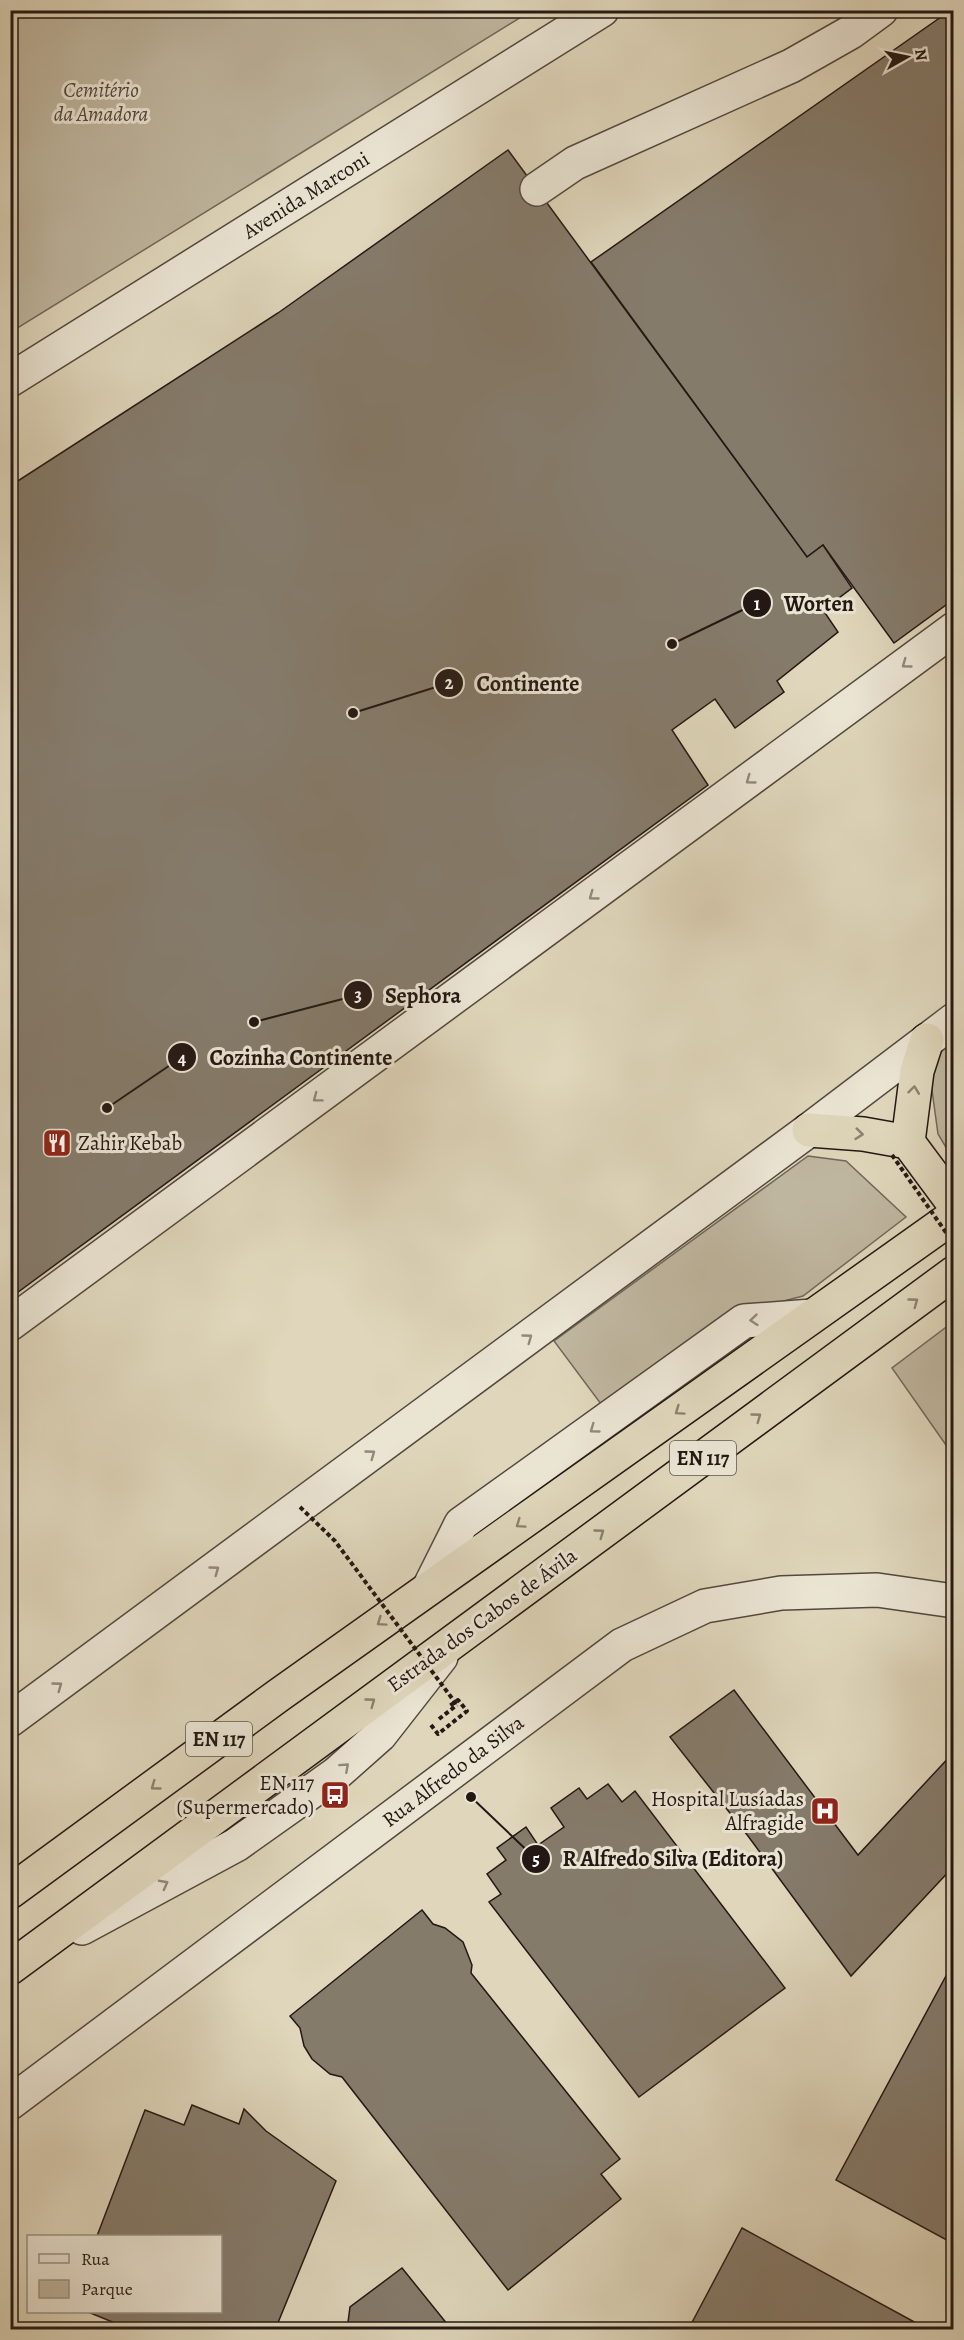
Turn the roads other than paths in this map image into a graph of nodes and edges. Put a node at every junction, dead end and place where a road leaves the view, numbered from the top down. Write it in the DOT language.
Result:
graph roads {
  1 [pos="602,10"];
  2 [pos="881,10"];
  3 [pos="537,189"];
  4 [pos="10,380"];
  5 [pos="954,629"];
  6 [pos="954,1020"];
  7 [pos="927,1040"];
  8 [pos="809,1130"];
  9 [pos="900,1149"];
  10 [pos="954,1204"];
  11 [pos="954,1216"];
  12 [pos="954,1273"];
  13 [pos="10,1324"];
  14 [pos="954,1601"];
  15 [pos="11,1719"];
  16 [pos="10,1892"];
  17 [pos="15,1965"];
  18 [pos="10,2103"];
  1 -- 4 [label="street, Avenida Marconi"];
  2 -- 3 [label="street"];
  5 -- 13 [label="street, one-way"];
  6 -- 7 [label="street"];
  7 -- 8 [label="street"];
  9 -- 7 [label="highway, one-way"];
  8 -- 9 [label="highway, one-way"];
  15 -- 8 [label="street, one-way"];
  9 -- 10 [label="highway"];
  11 -- 16 [label="highway, EN 117, one-way"];
  17 -- 12 [label="highway, Estrada dos Cabos de Ávila / EN 117, one-way"];
  14 -- 18 [label="street, Rua Alfredo da Silva"];
}
